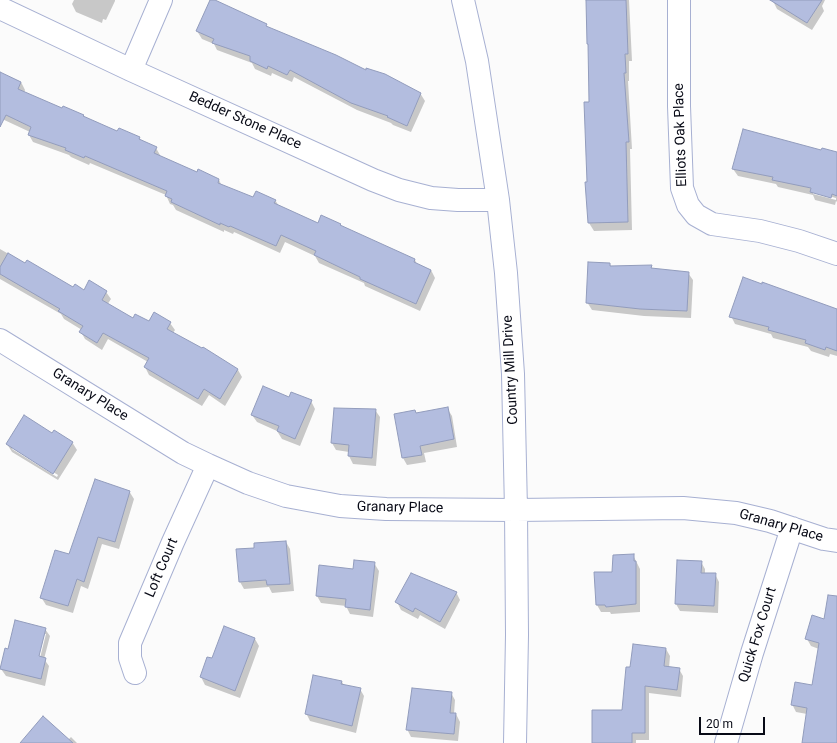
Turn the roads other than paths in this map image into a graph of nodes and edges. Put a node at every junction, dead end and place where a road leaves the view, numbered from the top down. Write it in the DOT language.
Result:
graph roads {
  1 [pos="161,0"];
  2 [pos="463,0"];
  3 [pos="679,0"];
  4 [pos="0,8"];
  5 [pos="131,70"];
  6 [pos="498,200"];
  7 [pos="837,254"];
  8 [pos="0,340"];
  9 [pos="208,465"];
  10 [pos="516,510"];
  11 [pos="792,528"];
  12 [pos="837,541"];
  13 [pos="135,673"];
  14 [pos="515,743"];
  15 [pos="726,743"];
  1 -- 5 [label="street"];
  2 -- 6 [label="street, Country Mill Drive"];
  3 -- 7 [label="street, Elliots Oak Place"];
  4 -- 5 [label="street, Bedder Stone Place"];
  5 -- 6 [label="street, Bedder Stone Place"];
  6 -- 10 [label="street, Country Mill Drive"];
  8 -- 9 [label="street, Granary Place"];
  9 -- 10 [label="street, Granary Place"];
  9 -- 13 [label="street, Loft Court"];
  10 -- 11 [label="street, Granary Place"];
  10 -- 14 [label="street, Country Mill Drive"];
  11 -- 12 [label="street, Granary Place"];
  11 -- 15 [label="street, Quick Fox Court"];
}
